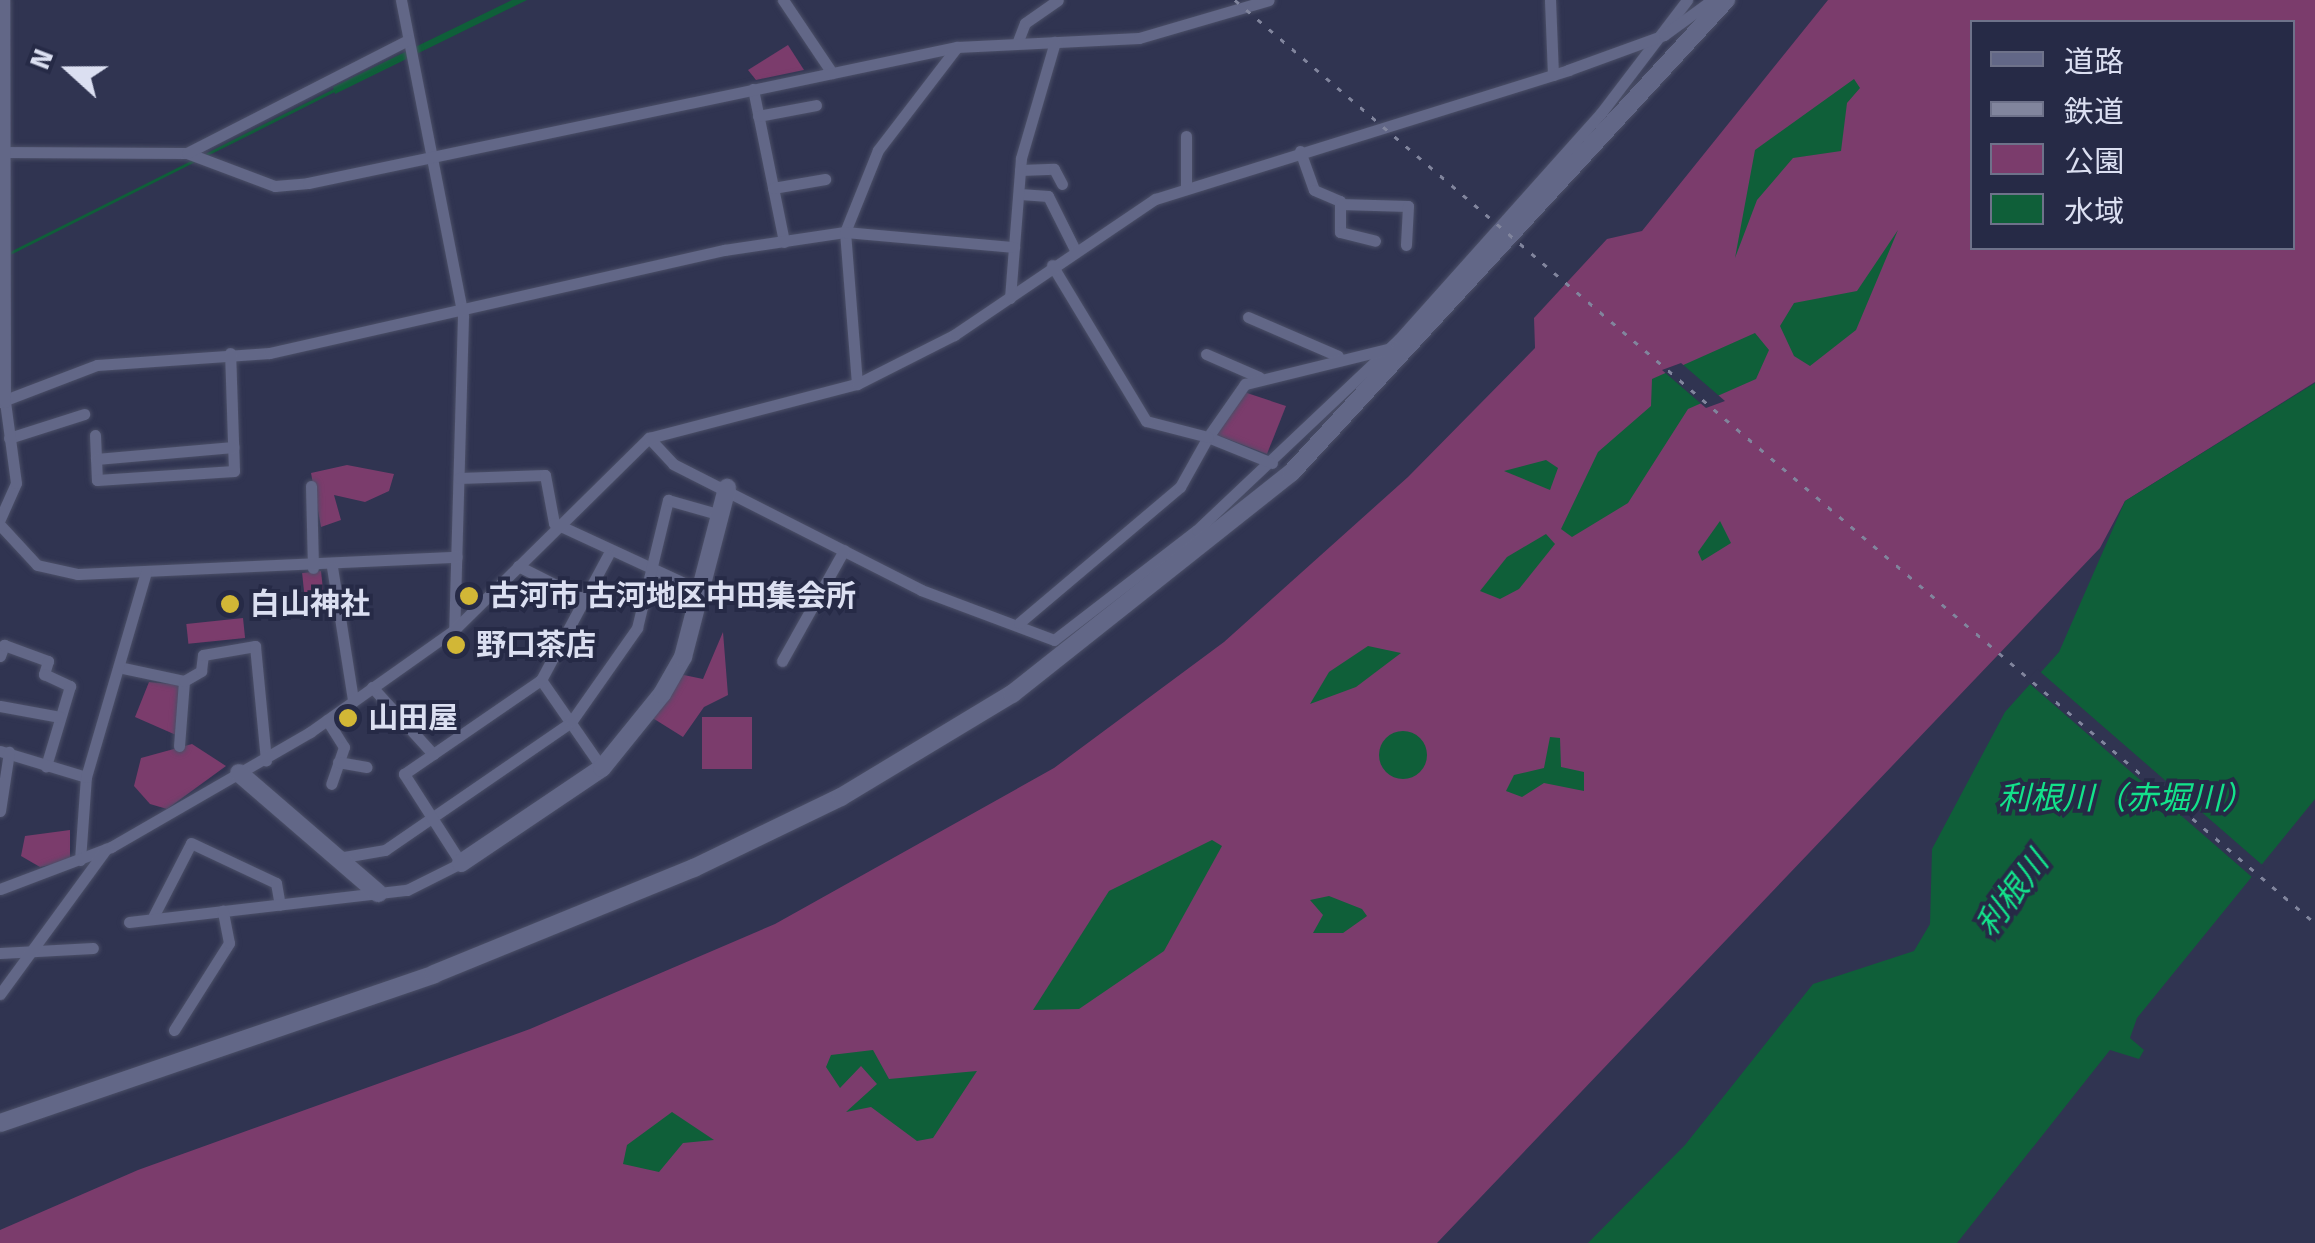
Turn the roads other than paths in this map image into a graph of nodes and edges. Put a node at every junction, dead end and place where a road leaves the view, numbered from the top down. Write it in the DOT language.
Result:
graph roads {
  1 [pos="4,0"];
  2 [pos="400,0"];
  3 [pos="783,0"];
  4 [pos="1058,0"];
  5 [pos="1219,0"];
  6 [pos="1268,0"];
  7 [pos="1550,0"];
  8 [pos="1687,0"];
  9 [pos="1712,0"];
  10 [pos="1726,0"];
  11 [pos="1232,12"];
  12 [pos="1664,35"];
  13 [pos="408,40"];
  14 [pos="1018,40"];
  15 [pos="1056,42"];
  16 [pos="956,47"];
  17 [pos="832,73"];
  18 [pos="1553,74"];
  19 [pos="752,88"];
  20 [pos="816,106"];
  21 [pos="758,116"];
  22 [pos="1186,136"];
  23 [pos="4,152"];
  24 [pos="1300,152"];
  25 [pos="187,153"];
  26 [pos="432,155"];
  27 [pos="1020,170"];
  28 [pos="825,179"];
  29 [pos="1062,184"];
  30 [pos="773,188"];
  31 [pos="1186,188"];
  32 [pos="1020,194"];
  33 [pos="1340,204"];
  34 [pos="846,232"];
  35 [pos="1375,241"];
  36 [pos="784,242"];
  37 [pos="1406,245"];
  38 [pos="1014,247"];
  39 [pos="2,249"];
  40 [pos="1074,250"];
  41 [pos="1052,265"];
  42 [pos="1010,298"];
  43 [pos="463,316"];
  44 [pos="1248,317"];
  45 [pos="1388,348"];
  46 [pos="230,354"];
  47 [pos="1206,354"];
  48 [pos="1338,356"];
  49 [pos="1260,376"];
  50 [pos="856,384"];
  51 [pos="3,402"];
  52 [pos="84,414"];
  53 [pos="95,435"];
  54 [pos="8,438"];
  55 [pos="649,438"];
  56 [pos="1208,438"];
  57 [pos="233,447"];
  58 [pos="96,459"];
  59 [pos="1272,463"];
  60 [pos="459,478"];
  61 [pos="312,486"];
  62 [pos="727,488"];
  63 [pos="721,515"];
  64 [pos="0,522"];
  65 [pos="554,522"];
  66 [pos="844,550"];
  67 [pos="608,554"];
  68 [pos="457,557"];
  69 [pos="518,566"];
  70 [pos="313,568"];
  71 [pos="332,568"];
  72 [pos="146,572"];
  73 [pos="653,572"];
  74 [pos="703,592"];
  75 [pos="588,601"];
  76 [pos="1019,624"];
  77 [pos="454,630"];
  78 [pos="0,656"];
  79 [pos="782,660"];
  80 [pos="123,668"];
  81 [pos="542,680"];
  82 [pos="184,681"];
  83 [pos="372,687"];
  84 [pos="353,700"];
  85 [pos="0,706"];
  86 [pos="60,718"];
  87 [pos="327,720"];
  88 [pos="571,722"];
  89 [pos="179,746"];
  90 [pos="5,752"];
  91 [pos="434,754"];
  92 [pos="266,760"];
  93 [pos="338,762"];
  94 [pos="46,766"];
  95 [pos="367,767"];
  96 [pos="602,768"];
  97 [pos="238,773"];
  98 [pos="86,777"];
  99 [pos="331,784"];
  100 [pos="0,810"];
  101 [pos="432,819"];
  102 [pos="106,849"];
  103 [pos="338,858"];
  104 [pos="80,860"];
  105 [pos="461,863"];
  106 [pos="0,889"];
  107 [pos="378,894"];
  108 [pos="280,906"];
  109 [pos="224,912"];
  110 [pos="152,919"];
  111 [pos="129,922"];
  112 [pos="93,948"];
  113 [pos="26,952"];
  114 [pos="0,953"];
  115 [pos="0,994"];
  116 [pos="174,1030"];
  117 [pos="0,1123"];
  1 -- 23 [label="street"];
  2 -- 13 [label="street"];
  3 -- 17 [label="street"];
  4 -- 14 [label="street"];
  5 -- 11 [label="street"];
  6 -- 11 [label="street"];
  7 -- 18 [label="street"];
  8 -- 12 [label="street"];
  9 -- 12 [label="street"];
  10 -- 117 [label="street"];
  11 -- 15 [label="street"];
  12 -- 18 [label="street"];
  12 -- 45 [label="street"];
  13 -- 25 [label="street"];
  13 -- 26 [label="street"];
  14 -- 15 [label="street"];
  14 -- 16 [label="street"];
  15 -- 27 [label="street"];
  16 -- 17 [label="street"];
  16 -- 34 [label="street"];
  17 -- 19 [label="street"];
  18 -- 24 [label="street"];
  19 -- 21 [label="street"];
  19 -- 26 [label="street"];
  20 -- 21 [label="street"];
  21 -- 30 [label="street"];
  22 -- 31 [label="street"];
  23 -- 25 [label="street"];
  23 -- 39 [label="street"];
  24 -- 31 [label="street"];
  24 -- 33 [label="street"];
  25 -- 26 [label="street"];
  26 -- 43 [label="street"];
  27 -- 29 [label="street"];
  27 -- 32 [label="street"];
  28 -- 30 [label="street"];
  30 -- 36 [label="street"];
  31 -- 40 [label="street"];
  32 -- 38 [label="street"];
  32 -- 40 [label="street"];
  33 -- 35 [label="street"];
  33 -- 37 [label="street"];
  34 -- 36 [label="street"];
  34 -- 38 [label="street"];
  34 -- 50 [label="street"];
  36 -- 43 [label="street"];
  38 -- 42 [label="street"];
  39 -- 51 [label="street"];
  40 -- 41 [label="street"];
  41 -- 42 [label="street"];
  41 -- 56 [label="street"];
  42 -- 50 [label="street"];
  43 -- 46 [label="street"];
  43 -- 60 [label="street"];
  44 -- 48 [label="street"];
  45 -- 48 [label="street"];
  45 -- 59 [label="street"];
  46 -- 51 [label="street"];
  46 -- 57 [label="street"];
  47 -- 49 [label="street"];
  48 -- 49 [label="street"];
  49 -- 56 [label="street"];
  50 -- 55 [label="street"];
  51 -- 54 [label="street"];
  52 -- 54 [label="street"];
  53 -- 58 [label="street"];
  54 -- 64 [label="street"];
  55 -- 62 [label="street"];
  55 -- 65 [label="street"];
  56 -- 59 [label="street"];
  56 -- 76 [label="street"];
  57 -- 58 [label="street"];
  57 -- 58 [label="street"];
  59 -- 76 [label="street"];
  60 -- 65 [label="street"];
  60 -- 68 [label="street"];
  61 -- 70 [label="street"];
  62 -- 63 [label="street"];
  62 -- 66 [label="street"];
  63 -- 73 [label="street"];
  63 -- 74 [label="street"];
  64 -- 72 [label="street"];
  65 -- 67 [label="street"];
  65 -- 69 [label="street"];
  66 -- 76 [label="street"];
  66 -- 79 [label="street"];
  67 -- 73 [label="street"];
  67 -- 75 [label="street"];
  68 -- 71 [label="street"];
  68 -- 77 [label="street"];
  69 -- 75 [label="street"];
  69 -- 77 [label="street"];
  70 -- 71 [label="street"];
  70 -- 72 [label="street"];
  71 -- 84 [label="street"];
  72 -- 80 [label="street"];
  73 -- 74 [label="street"];
  73 -- 88 [label="street"];
  74 -- 96 [label="street"];
  75 -- 81 [label="street"];
  77 -- 83 [label="street"];
  78 -- 86 [label="street"];
  80 -- 82 [label="street"];
  80 -- 98 [label="street"];
  81 -- 88 [label="street"];
  81 -- 91 [label="street"];
  82 -- 89 [label="street"];
  82 -- 92 [label="street"];
  83 -- 84 [label="street"];
  83 -- 91 [label="street"];
  84 -- 87 [label="street"];
  85 -- 86 [label="street"];
  86 -- 94 [label="street"];
  87 -- 92 [label="street"];
  87 -- 93 [label="street"];
  88 -- 96 [label="street"];
  88 -- 101 [label="street"];
  90 -- 94 [label="street"];
  90 -- 100 [label="street"];
  91 -- 101 [label="street"];
  92 -- 97 [label="street"];
  93 -- 95 [label="street"];
  93 -- 99 [label="street"];
  94 -- 98 [label="street"];
  96 -- 105 [label="street"];
  97 -- 102 [label="street"];
  97 -- 103 [label="street"];
  98 -- 104 [label="street"];
  101 -- 103 [label="street"];
  101 -- 105 [label="street"];
  102 -- 104 [label="street"];
  102 -- 113 [label="street"];
  103 -- 107 [label="street"];
  104 -- 106 [label="street"];
  105 -- 107 [label="street"];
  107 -- 108 [label="street"];
  108 -- 109 [label="street"];
  108 -- 110 [label="street"];
  109 -- 110 [label="street"];
  109 -- 116 [label="street"];
  110 -- 111 [label="street"];
  112 -- 113 [label="street"];
  113 -- 114 [label="street"];
  113 -- 115 [label="street"];
}
